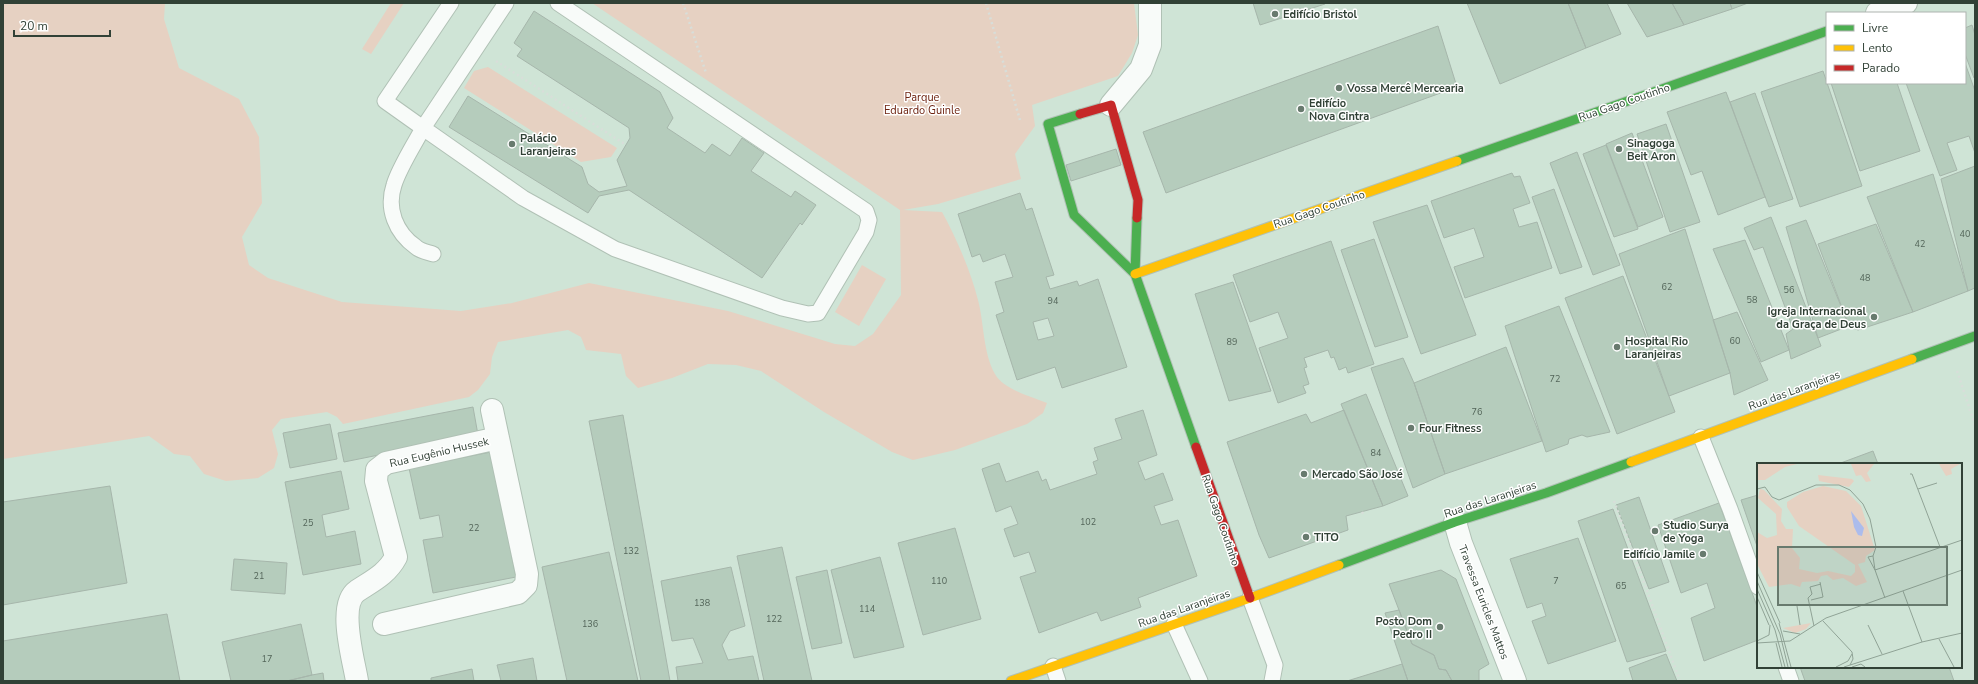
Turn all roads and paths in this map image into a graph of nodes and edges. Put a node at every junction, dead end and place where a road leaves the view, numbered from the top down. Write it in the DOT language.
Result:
graph roads {
  1 [pos="452,3"];
  2 [pos="506,3"];
  3 [pos="558,3"];
  4 [pos="683,3"];
  5 [pos="986,3"];
  6 [pos="1150,3"];
  7 [pos="1826,31"];
  8 [pos="475,48"];
  9 [pos="707,74"];
  10 [pos="1112,105"];
  11 [pos="1021,125"];
  12 [pos="423,128"];
  13 [pos="626,145"];
  14 [pos="433,254"];
  15 [pos="1135,274"];
  16 [pos="1975,336"];
  17 [pos="1948,346"];
  18 [pos="492,410"];
  19 [pos="1975,425"];
  20 [pos="1701,437"];
  21 [pos="498,438"];
  22 [pos="1614,501"];
  23 [pos="1362,512"];
  24 [pos="1364,515"];
  25 [pos="1455,522"];
  26 [pos="1757,584"];
  27 [pos="1250,598"];
  28 [pos="384,624"];
  29 [pos="1174,624"];
  30 [pos="1052,666"];
  31 [pos="1786,668"];
  32 [pos="357,681"];
  33 [pos="1011,681"];
  34 [pos="1058,681"];
  35 [pos="1200,681"];
  36 [pos="1272,681"];
  37 [pos="1515,681"];
  38 [pos="1680,681"];
  39 [pos="1792,681"];
  1 -- 12 [label="lane"];
  2 -- 8 [label="lane"];
  3 -- 12 [label="lane"];
  4 -- 9 [label="path"];
  5 -- 11 [label="path"];
  6 -- 10 [label="street"];
  7 -- 15 [label="street, Rua Gago Coutinho"];
  8 -- 12 [label="lane"];
  8 -- 13 [label="path"];
  10 -- 15 [label="street"];
  10 -- 15 [label="street"];
  12 -- 14 [label="lane"];
  15 -- 27 [label="street, Rua Gago Coutinho"];
  16 -- 17 [label="street, Rua das Laranjeiras"];
  17 -- 19 [label="path"];
  17 -- 20 [label="street, Rua das Laranjeiras"];
  18 -- 21 [label="street"];
  20 -- 25 [label="street, Rua das Laranjeiras"];
  20 -- 26 [label="lane"];
  21 -- 28 [label="street"];
  21 -- 32 [label="street, Rua Eugênio Hussek"];
  22 -- 38 [label="path"];
  23 -- 24 [label="path"];
  25 -- 27 [label="street, Rua das Laranjeiras"];
  25 -- 37 [label="street, Travessa Euricles Mattos"];
  27 -- 29 [label="street, Rua das Laranjeiras"];
  27 -- 36 [label="lane"];
  29 -- 30 [label="street, Rua das Laranjeiras"];
  29 -- 35 [label="lane"];
  30 -- 33 [label="street, Rua das Laranjeiras"];
  30 -- 34 [label="lane"];
  31 -- 39 [label="lane"];
}
